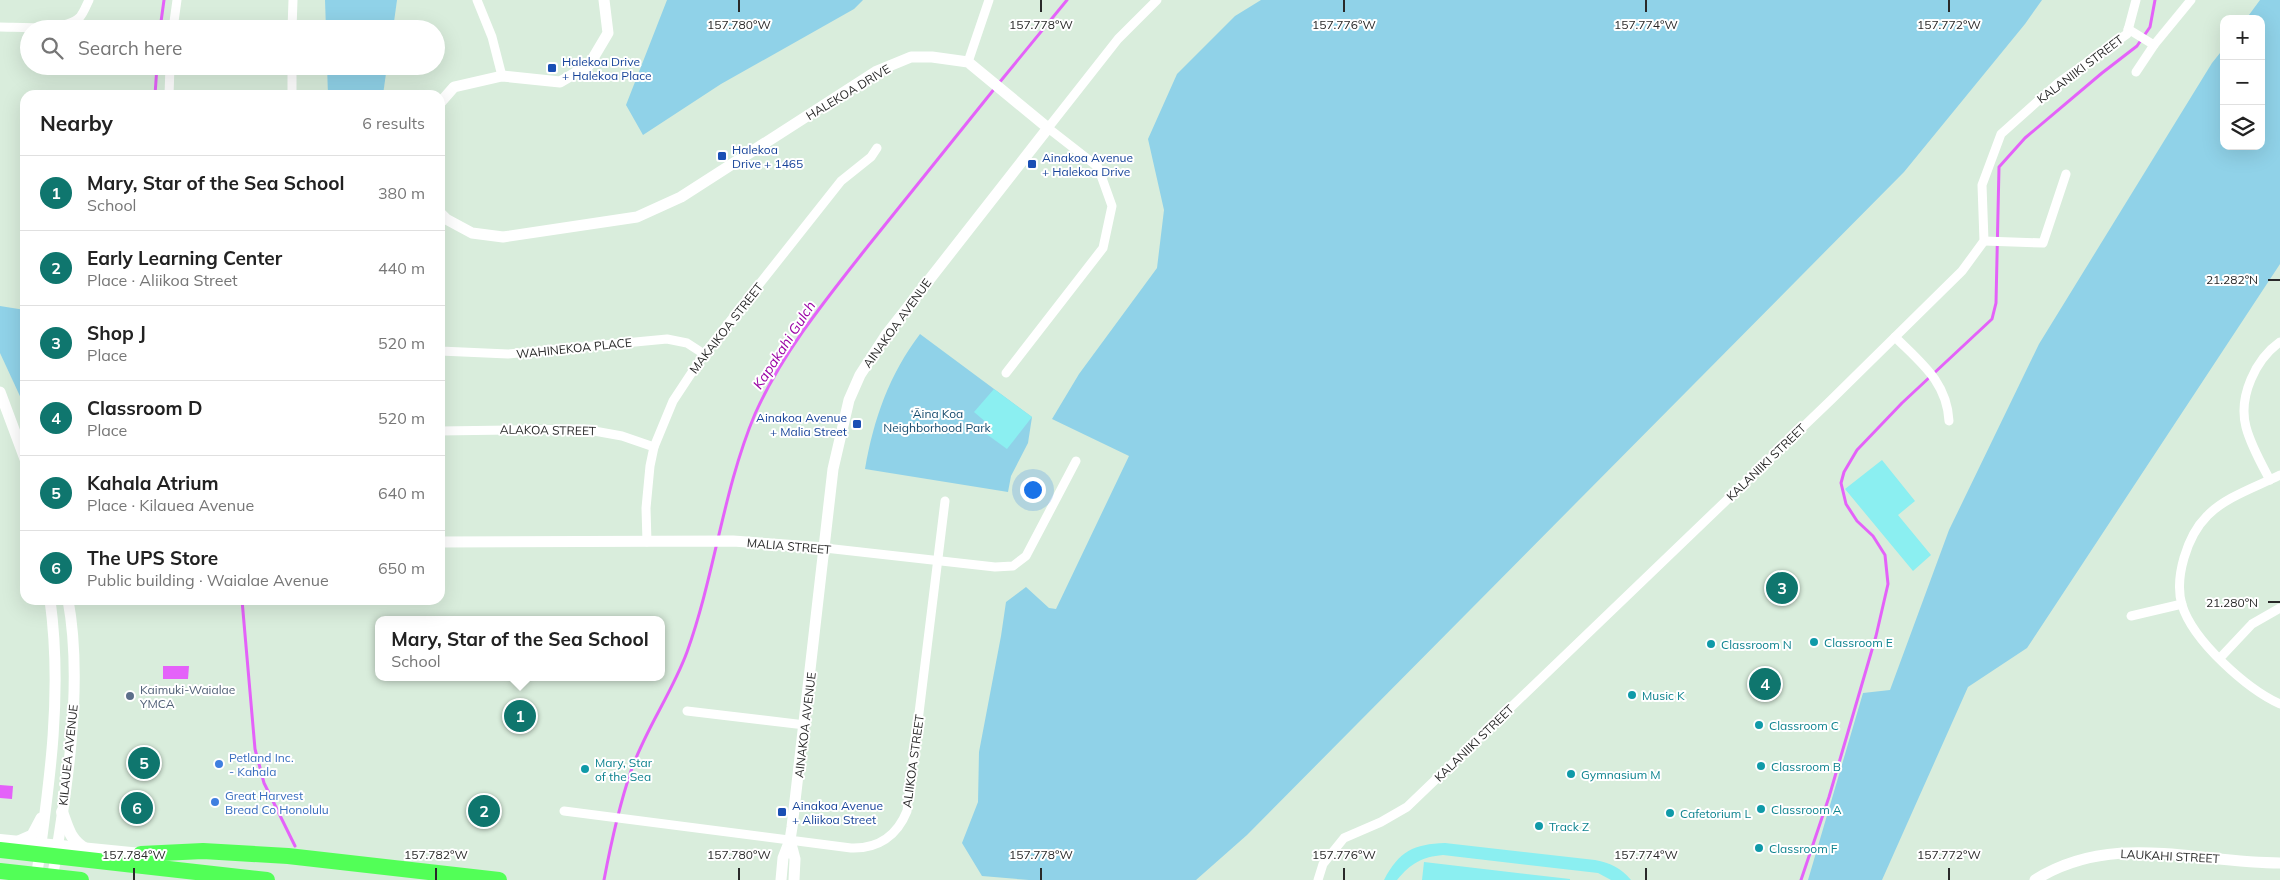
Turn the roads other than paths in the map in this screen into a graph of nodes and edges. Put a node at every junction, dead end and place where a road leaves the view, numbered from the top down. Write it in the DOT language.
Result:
graph roads {
  1 [pos="89,0"];
  2 [pos="178,0"];
  3 [pos="292,0"];
  4 [pos="477,0"];
  5 [pos="604,0"];
  6 [pos="989,0"];
  7 [pos="1157,0"];
  8 [pos="2136,0"];
  9 [pos="2191,0"];
  10 [pos="76,20"];
  11 [pos="175,20"];
  12 [pos="292,20"];
  13 [pos="0,27"];
  14 [pos="20,27"];
  15 [pos="2128,29"];
  16 [pos="2147,41"];
  17 [pos="968,62"];
  18 [pos="2136,72"];
  19 [pos="170,75"];
  20 [pos="292,75"];
  21 [pos="502,76"];
  22 [pos="169,90"];
  23 [pos="292,90"];
  24 [pos="445,97"];
  25 [pos="1048,128"];
  26 [pos="877,148"];
  27 [pos="2066,174"];
  28 [pos="445,218"];
  29 [pos="1984,240"];
  30 [pos="1895,337"];
  31 [pos="2280,342"];
  32 [pos="445,351"];
  33 [pos="704,354"];
  34 [pos="1006,373"];
  35 [pos="0,392"];
  36 [pos="1949,422"];
  37 [pos="445,431"];
  38 [pos="20,446"];
  39 [pos="654,447"];
  40 [pos="1076,461"];
  41 [pos="2280,475"];
  42 [pos="2270,480"];
  43 [pos="946,501"];
  44 [pos="445,542"];
  45 [pos="647,542"];
  46 [pos="825,548"];
  47 [pos="938,561"];
  48 [pos="2182,604"];
  49 [pos="50,605"];
  50 [pos="68,605"];
  51 [pos="2280,608"];
  52 [pos="2131,616"];
  53 [pos="2220,658"];
  54 [pos="2280,704"];
  55 [pos="687,711"];
  56 [pos="805,725"];
  57 [pos="46,810"];
  58 [pos="564,810"];
  59 [pos="62,812"];
  60 [pos="0,840"];
  61 [pos="790,840"];
  62 [pos="15,842"];
  63 [pos="41,844"];
  64 [pos="57,847"];
  65 [pos="86,849"];
  66 [pos="0,850"];
  67 [pos="141,854"];
  68 [pos="2280,863"];
  69 [pos="3,877"];
  70 [pos="28,880"];
  71 [pos="36,880"];
  72 [pos="52,880"];
  73 [pos="81,880"];
  74 [pos="267,880"];
  75 [pos="499,880"];
  76 [pos="781,880"];
  77 [pos="794,880"];
  78 [pos="1318,880"];
  79 [pos="2035,880"];
  1 -- 10 [label="street"];
  2 -- 11 [label="street"];
  3 -- 12 [label="street"];
  4 -- 21 [label="street"];
  5 -- 21 [label="street"];
  6 -- 17 [label="street"];
  7 -- 25 [label="street, AINAKOA AVENUE"];
  8 -- 15 [label="street, KALANIIKI STREET"];
  9 -- 16 [label="street"];
  13 -- 14 [label="street"];
  15 -- 16 [label="street"];
  15 -- 29 [label="street, KALANIIKI STREET"];
  16 -- 18 [label="street"];
  17 -- 25 [label="street"];
  17 -- 28 [label="street, HALEKOA DRIVE"];
  19 -- 22 [label="street"];
  20 -- 23 [label="street"];
  21 -- 24 [label="street"];
  25 -- 34 [label="street"];
  25 -- 46 [label="street, AINAKOA AVENUE"];
  26 -- 33 [label="street, MAKAIKOA STREET"];
  27 -- 29 [label="street"];
  29 -- 30 [label="street, KALANIIKI STREET"];
  30 -- 36 [label="street"];
  30 -- 78 [label="street, KALANIIKI STREET"];
  31 -- 42 [label="street"];
  32 -- 33 [label="street, WAHINEKOA PLACE"];
  33 -- 39 [label="street, MAKAIKOA STREET"];
  35 -- 38 [label="street"];
  37 -- 39 [label="street, ALAKOA STREET"];
  39 -- 45 [label="street, MAKAIKOA STREET"];
  40 -- 47 [label="street, MALIA STREET"];
  41 -- 42 [label="street"];
  42 -- 48 [label="street"];
  43 -- 47 [label="street, ALIIKOA STREET"];
  44 -- 45 [label="street, MALIA STREET"];
  45 -- 46 [label="street, MALIA STREET"];
  46 -- 47 [label="street, MALIA STREET"];
  46 -- 56 [label="street, AINAKOA AVENUE"];
  47 -- 61 [label="street, ALIIKOA STREET"];
  48 -- 52 [label="street"];
  48 -- 53 [label="street"];
  49 -- 57 [label="street, KILAUEA AVENUE"];
  50 -- 59 [label="street, KILAUEA AVENUE"];
  51 -- 53 [label="street"];
  53 -- 54 [label="street"];
  55 -- 56 [label="street"];
  56 -- 61 [label="street, AINAKOA AVENUE"];
  57 -- 62 [label="street"];
  57 -- 63 [label="street, KILAUEA AVENUE"];
  58 -- 61 [label="street, ALIIKOA STREET"];
  59 -- 64 [label="street, KILAUEA AVENUE"];
  59 -- 65 [label="main road"];
  60 -- 62 [label="main road"];
  61 -- 76 [label="street, AINAKOA AVENUE"];
  61 -- 77 [label="street, AINAKOA AVENUE"];
  62 -- 63 [label="main road"];
  63 -- 64 [label="main road"];
  63 -- 71 [label="street, KILAUEA AVENUE"];
  64 -- 65 [label="main road"];
  64 -- 72 [label="street, KILAUEA AVENUE"];
  65 -- 67 [label="main road"];
  66 -- 74 [label="highway"];
  67 -- 75 [label="highway"];
  68 -- 79 [label="street, LAUKAHI STREET"];
  69 -- 70 [label="main road"];
  69 -- 73 [label="highway"];
}
